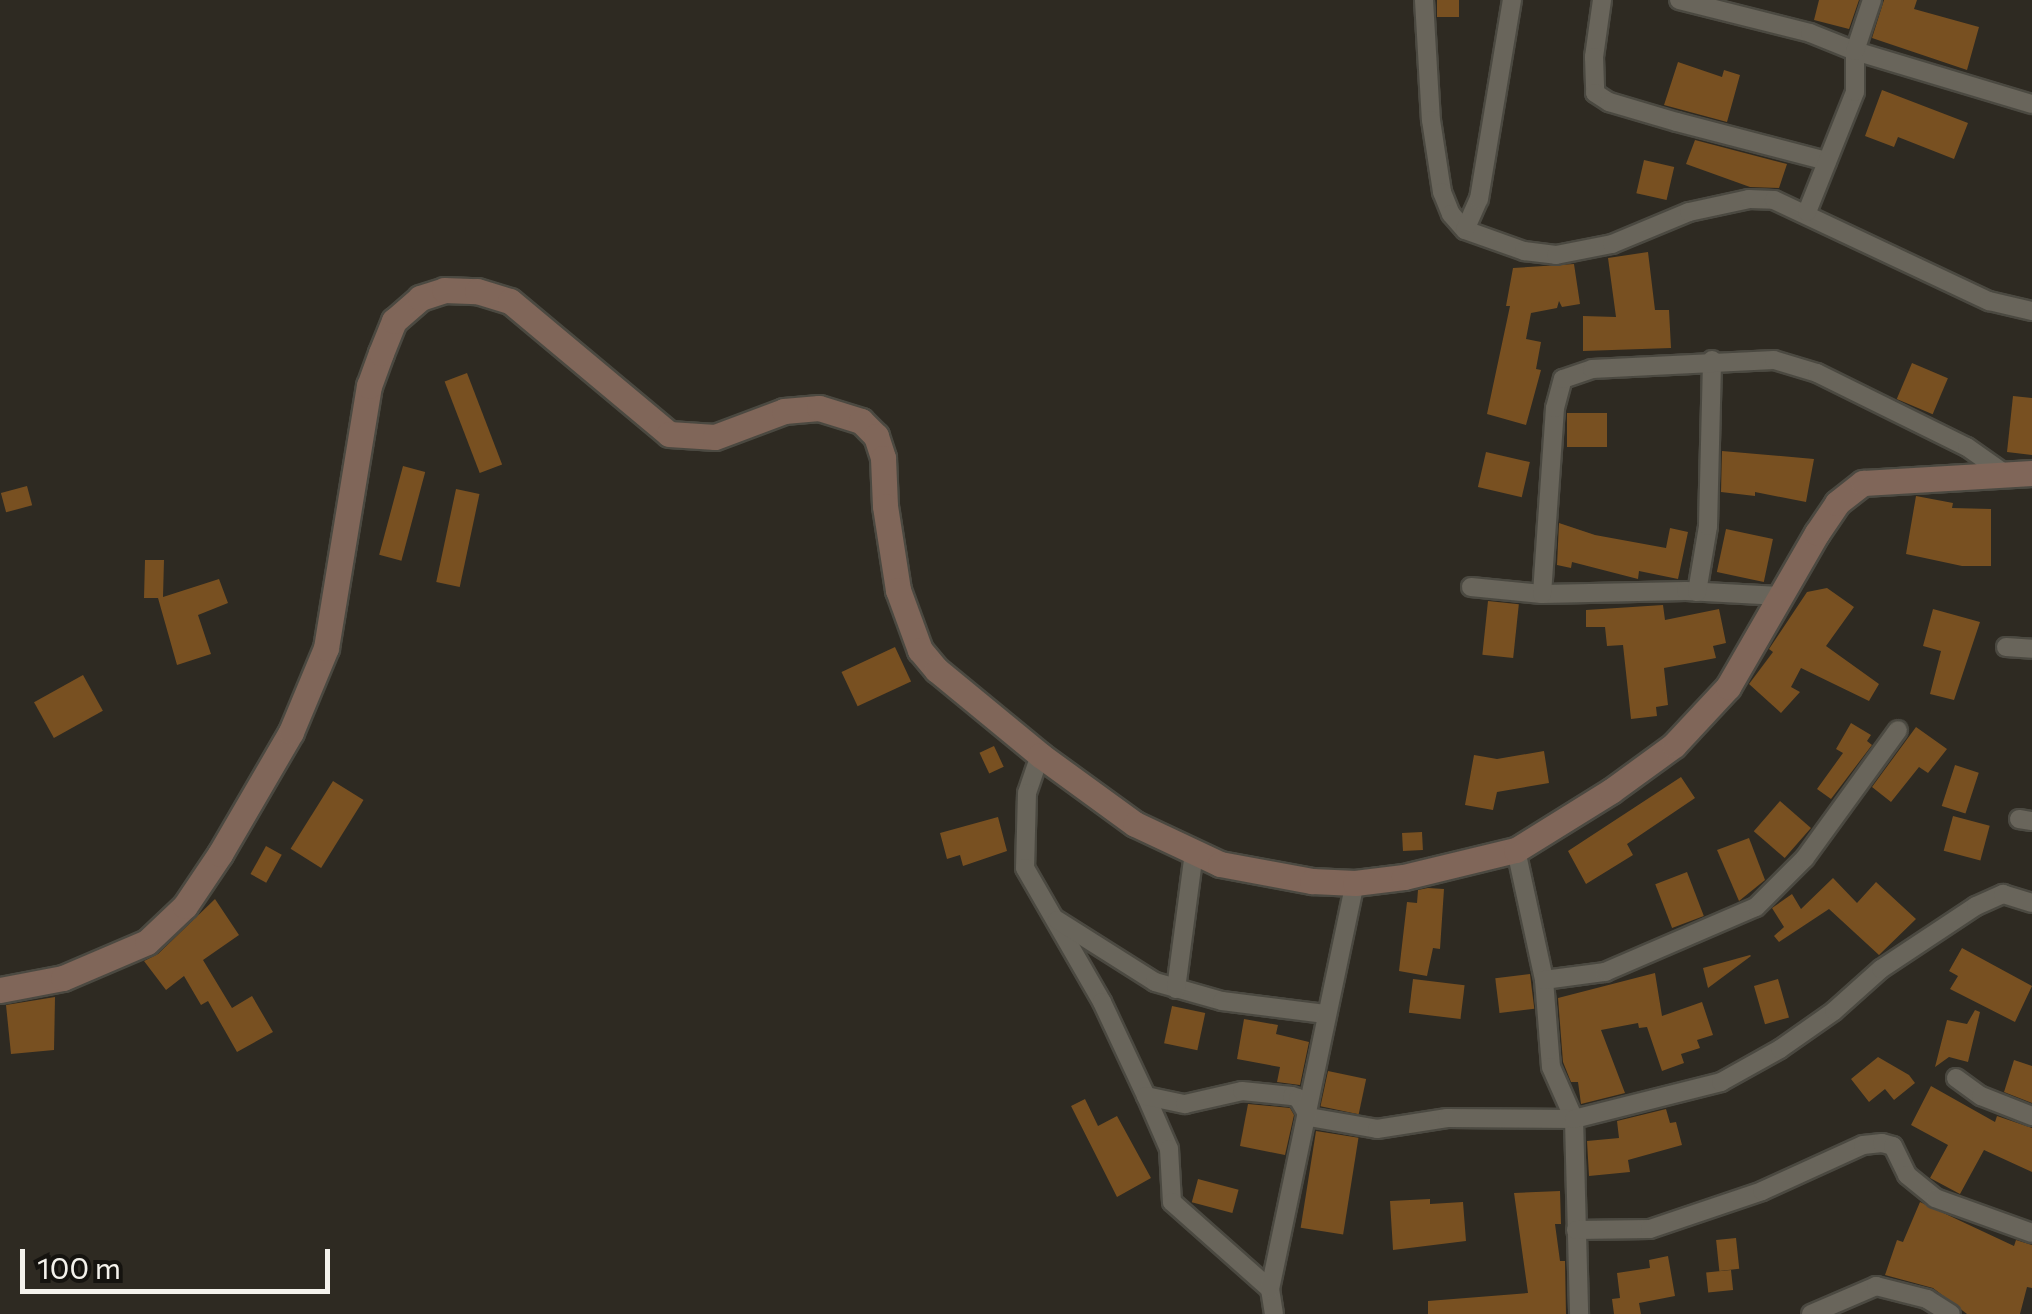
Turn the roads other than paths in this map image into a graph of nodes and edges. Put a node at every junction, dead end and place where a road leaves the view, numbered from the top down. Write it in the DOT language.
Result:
graph roads {
  1 [pos="1424,0"];
  2 [pos="1512,0"];
  3 [pos="1602,0"];
  4 [pos="1679,0"];
  5 [pos="1872,0"];
  6 [pos="1855,51"];
  7 [pos="2032,104"];
  8 [pos="1827,161"];
  9 [pos="1806,212"];
  10 [pos="1464,230"];
  11 [pos="2032,311"];
  12 [pos="1712,360"];
  13 [pos="2020,475"];
  14 [pos="1470,587"];
  15 [pos="1697,592"];
  16 [pos="1542,594"];
  17 [pos="1780,596"];
  18 [pos="2006,647"];
  19 [pos="2032,649"];
  20 [pos="1898,730"];
  21 [pos="1040,755"];
  22 [pos="1516,850"];
  23 [pos="1194,853"];
  24 [pos="1355,883"];
  25 [pos="2032,903"];
  26 [pos="1052,917"];
  27 [pos="1544,980"];
  28 [pos="1176,989"];
  29 [pos="0,990"];
  30 [pos="1325,1014"];
  31 [pos="1956,1078"];
  32 [pos="1146,1096"];
  33 [pos="2032,1116"];
  34 [pos="1309,1117"];
  35 [pos="1574,1119"];
  36 [pos="1576,1230"];
  37 [pos="2032,1234"];
  38 [pos="1270,1289"];
  39 [pos="1274,1314"];
  40 [pos="1579,1314"];
  41 [pos="1810,1314"];
  42 [pos="1951,1314"];
  1 -- 10 [label="street"];
  2 -- 10 [label="street"];
  3 -- 8 [label="street"];
  4 -- 6 [label="street"];
  5 -- 6 [label="street"];
  6 -- 7 [label="street"];
  6 -- 8 [label="street"];
  8 -- 9 [label="street"];
  9 -- 10 [label="street"];
  9 -- 11 [label="street"];
  12 -- 13 [label="street"];
  12 -- 15 [label="street"];
  12 -- 16 [label="street"];
  13 -- 17 [label="main road"];
  14 -- 16 [label="street"];
  15 -- 16 [label="street"];
  15 -- 17 [label="street"];
  17 -- 22 [label="main road"];
  18 -- 19 [label="street"];
  20 -- 27 [label="street"];
  21 -- 23 [label="main road"];
  21 -- 26 [label="street"];
  21 -- 29 [label="main road"];
  22 -- 24 [label="main road"];
  22 -- 27 [label="street"];
  23 -- 24 [label="main road"];
  23 -- 28 [label="street"];
  24 -- 30 [label="street"];
  25 -- 35 [label="street"];
  26 -- 28 [label="street"];
  26 -- 32 [label="street"];
  27 -- 35 [label="street"];
  28 -- 30 [label="street"];
  30 -- 34 [label="street"];
  31 -- 33 [label="street"];
  32 -- 34 [label="street"];
  32 -- 38 [label="street"];
  34 -- 35 [label="street"];
  34 -- 38 [label="street"];
  35 -- 36 [label="street"];
  36 -- 37 [label="street"];
  36 -- 40 [label="street"];
  38 -- 39 [label="street"];
  41 -- 42 [label="street"];
}
